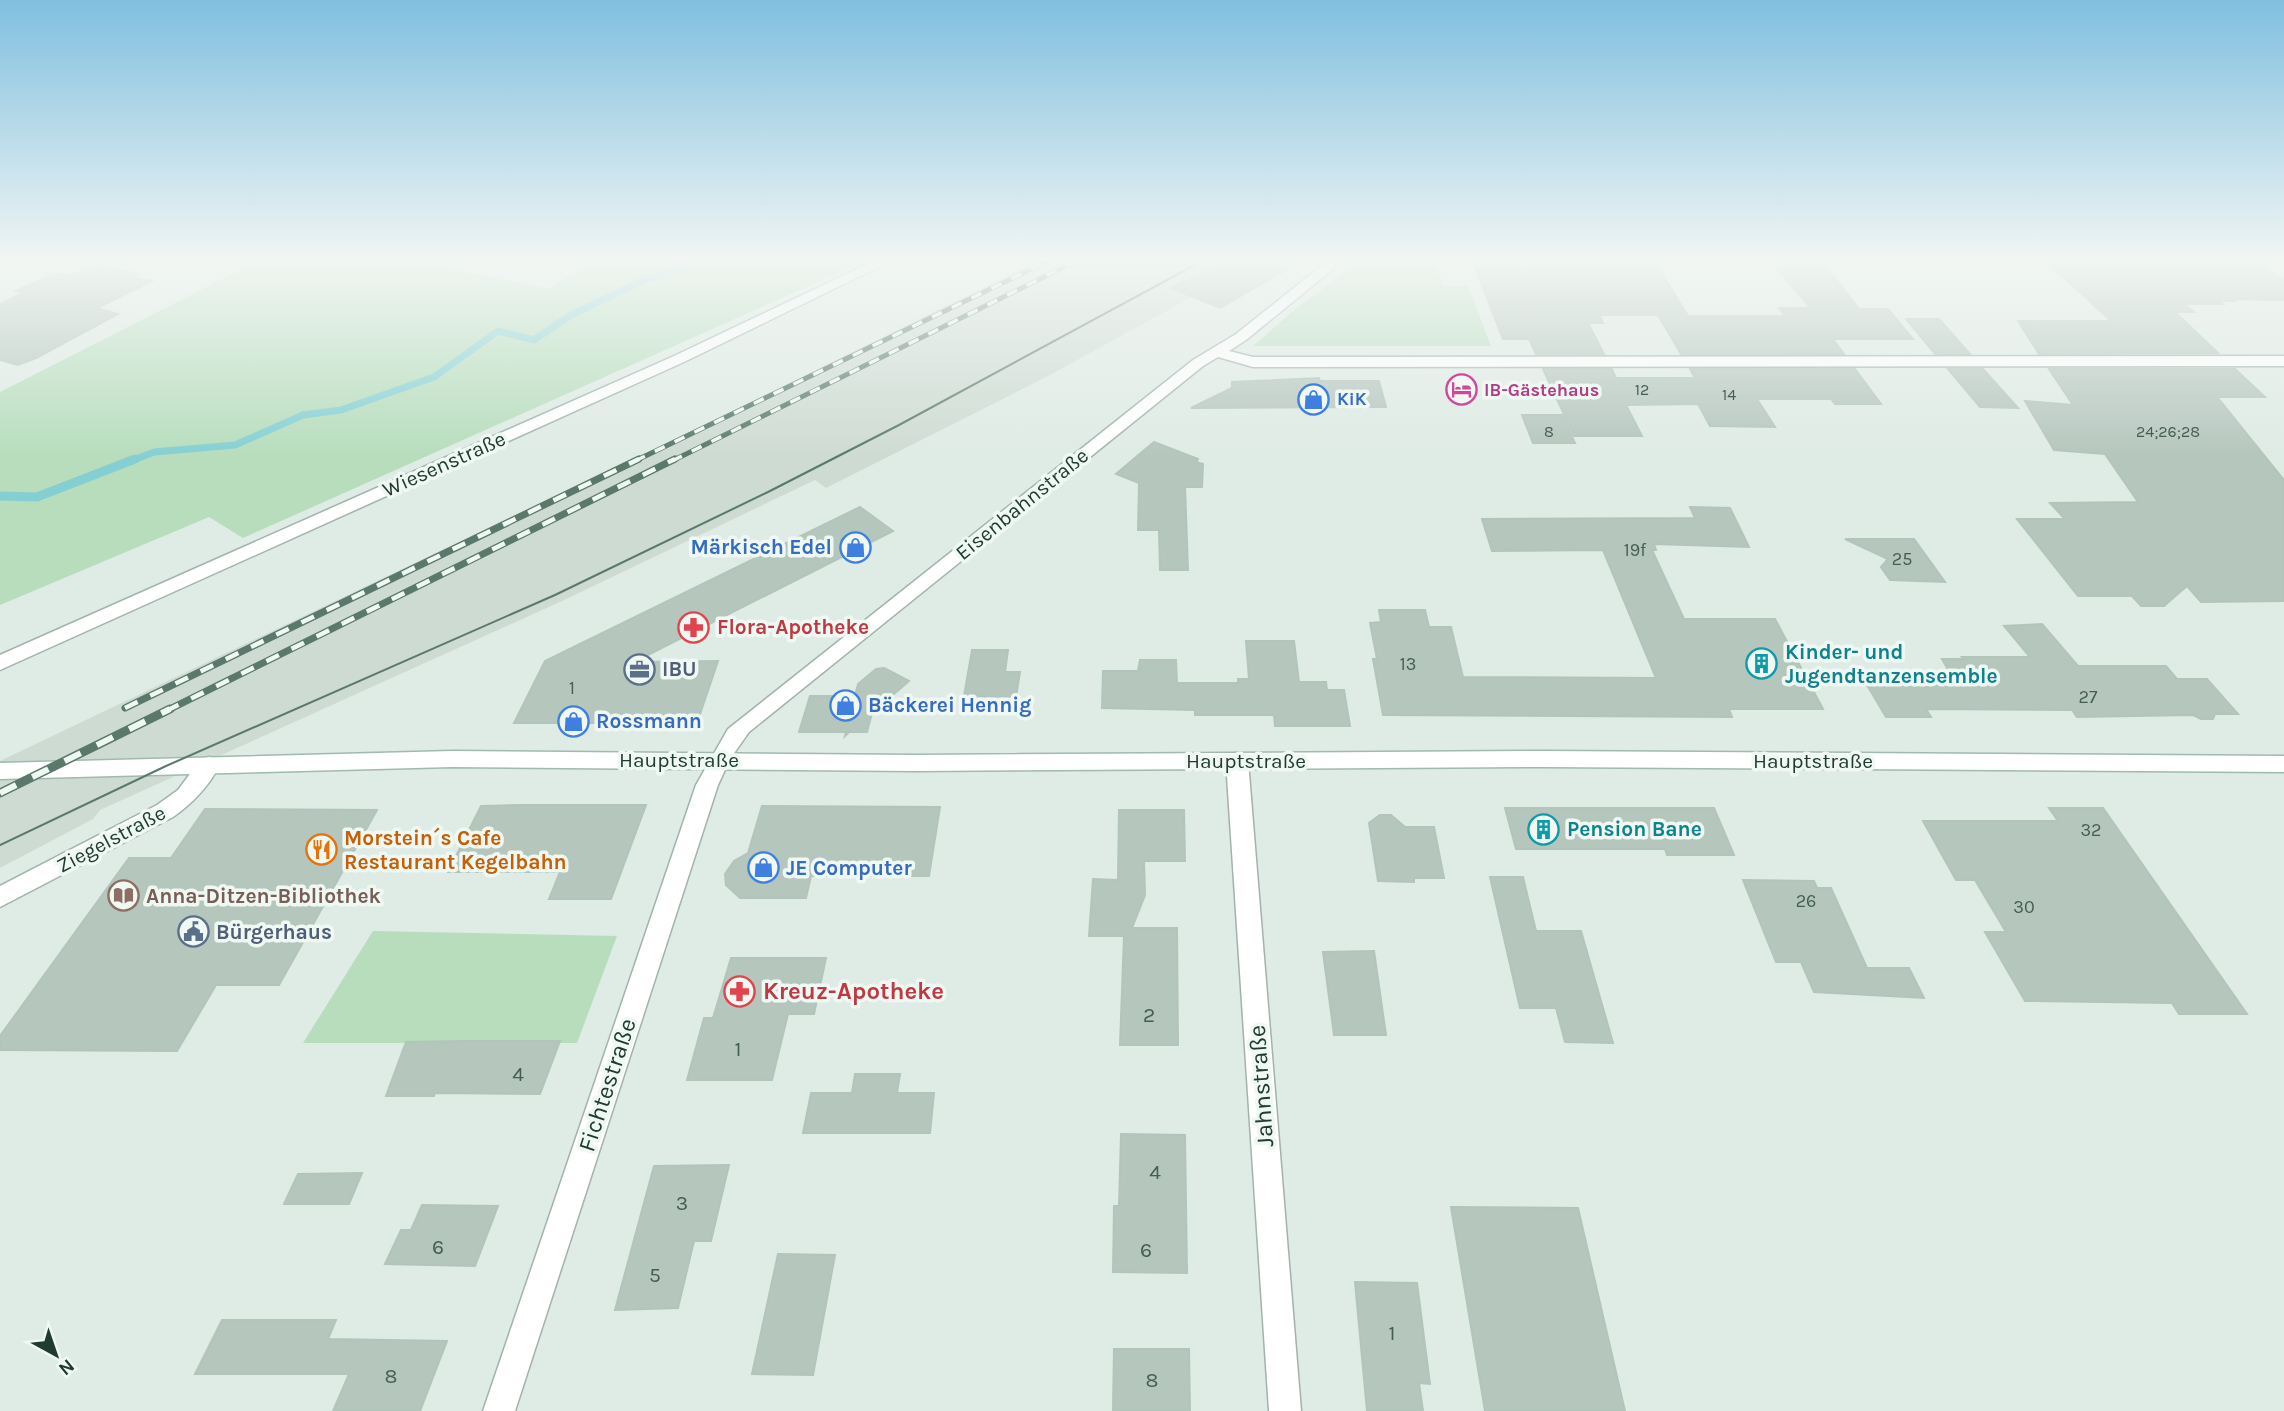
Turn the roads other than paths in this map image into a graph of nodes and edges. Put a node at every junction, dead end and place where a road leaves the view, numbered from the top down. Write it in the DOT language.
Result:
graph roads {
  1 [pos="748,326"];
  2 [pos="1255,326"];
  3 [pos="1215,352"];
  4 [pos="2284,361"];
  5 [pos="0,663"];
  6 [pos="717,760"];
  7 [pos="1237,761"];
  8 [pos="2284,764"];
  9 [pos="209,765"];
  10 [pos="0,771"];
  11 [pos="0,897"];
  12 [pos="499,1411"];
  13 [pos="1285,1411"];
  1 -- 5 [label="street, Wiesenstraße"];
  2 -- 3 [label="street, Eisenbahnstraße"];
  3 -- 4 [label="street"];
  3 -- 6 [label="street, Eisenbahnstraße"];
  6 -- 7 [label="street, Hauptstraße"];
  6 -- 9 [label="street, Hauptstraße"];
  6 -- 12 [label="street, Fichtestraße"];
  7 -- 8 [label="street, Hauptstraße"];
  7 -- 13 [label="street, Jahnstraße"];
  9 -- 10 [label="street, Hauptstraße"];
  9 -- 11 [label="street, Ziegelstraße"];
}
